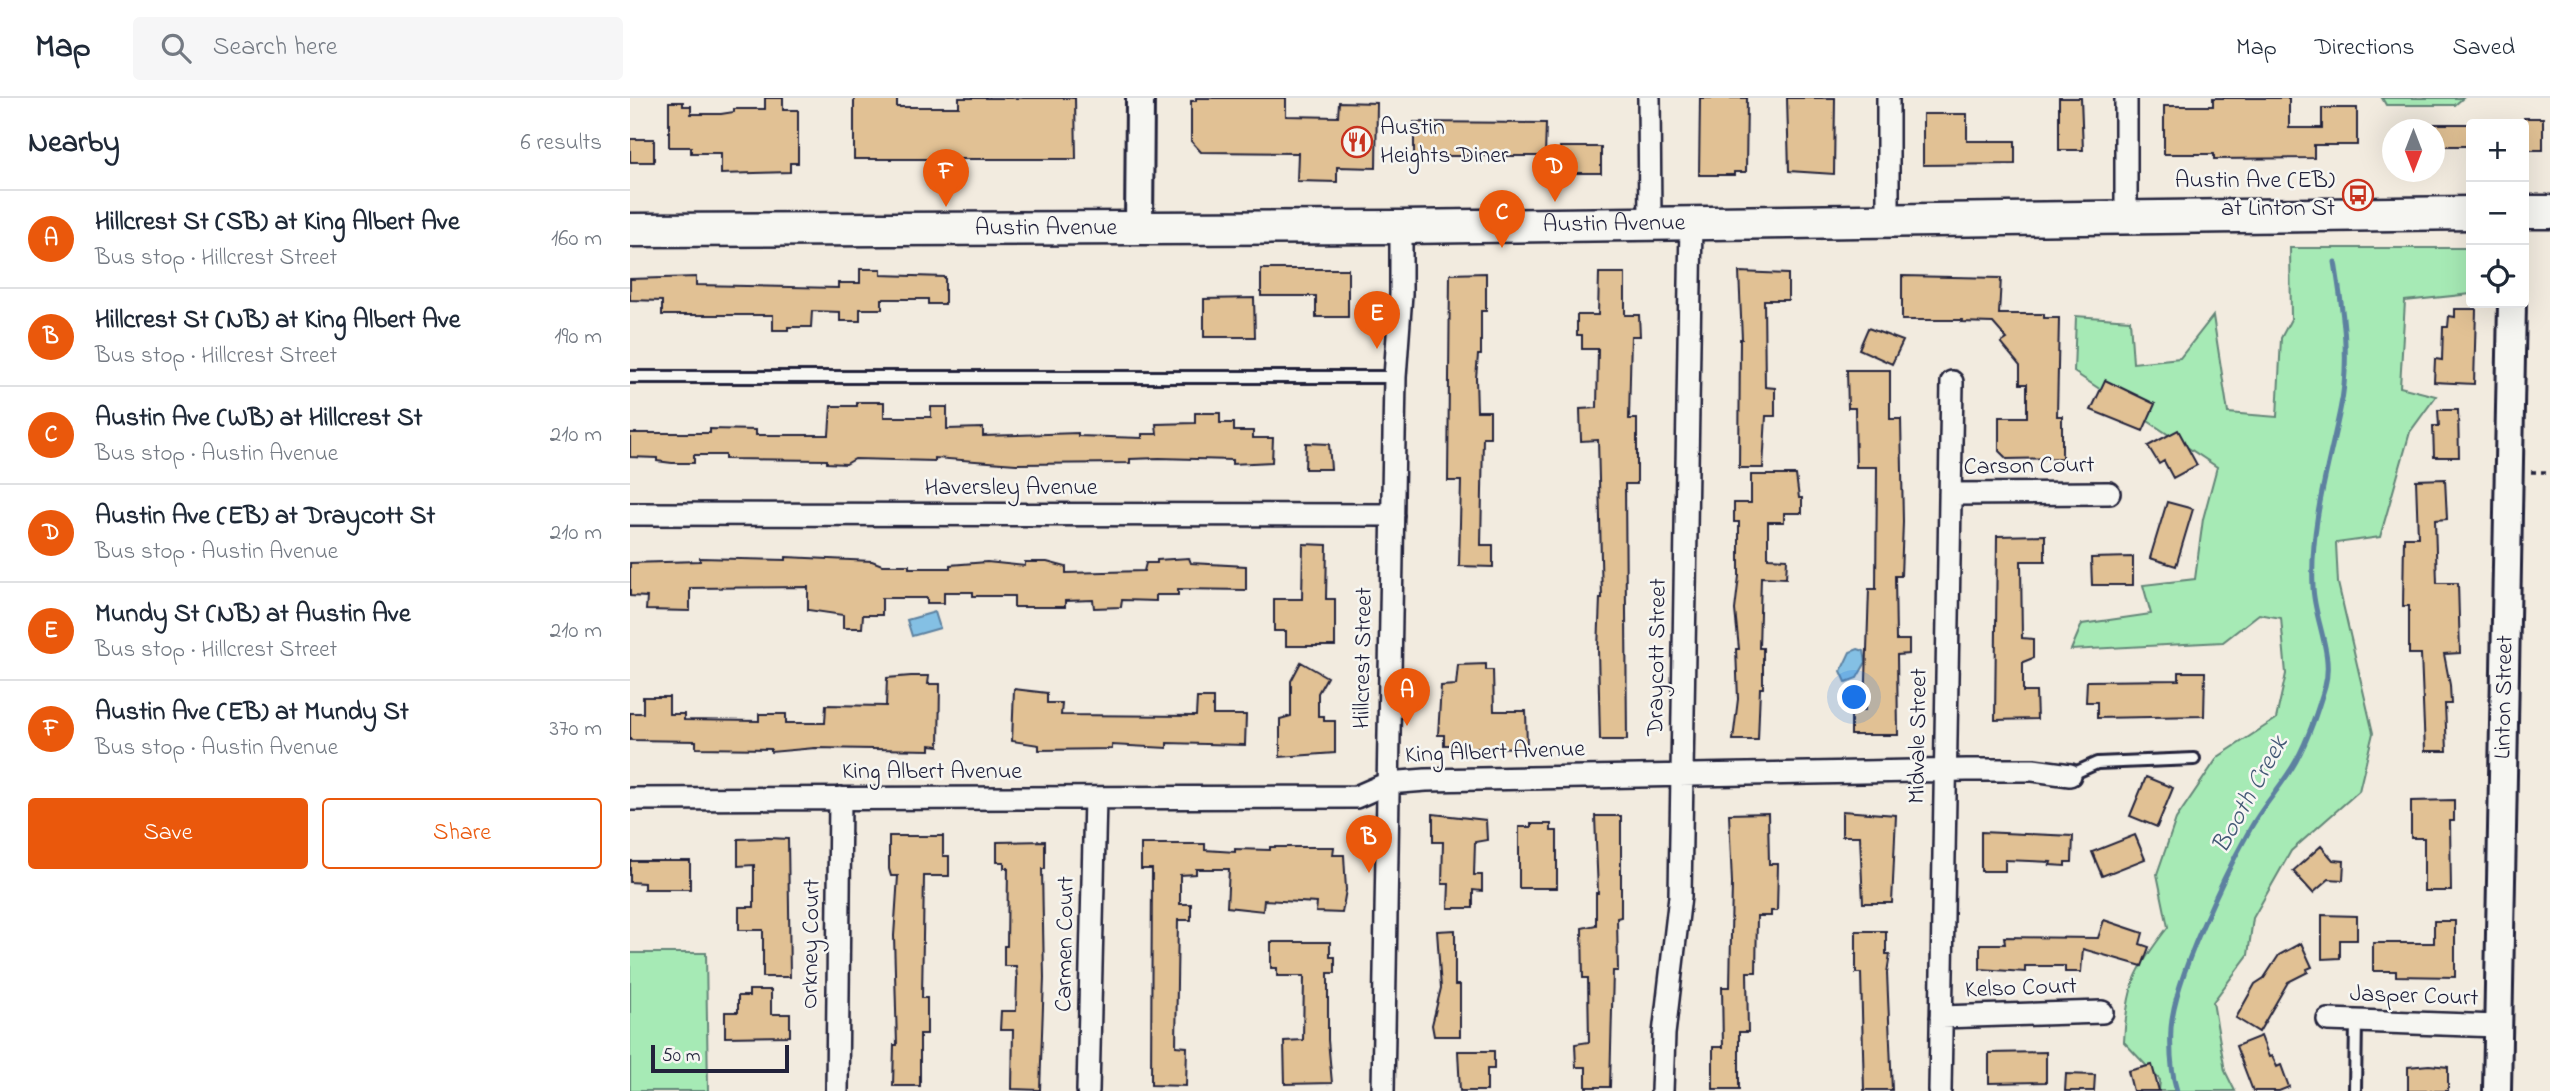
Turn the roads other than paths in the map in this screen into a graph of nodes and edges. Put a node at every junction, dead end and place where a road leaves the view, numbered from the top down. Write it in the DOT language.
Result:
graph roads {
  1 [pos="1140,98"];
  2 [pos="1649,98"];
  3 [pos="1888,98"];
  4 [pos="2126,98"];
  5 [pos="2529,212"];
  6 [pos="2550,212"];
  7 [pos="2466,213"];
  8 [pos="2126,219"];
  9 [pos="1888,220"];
  10 [pos="1691,222"];
  11 [pos="1650,223"];
  12 [pos="1401,227"];
  13 [pos="1139,228"];
  14 [pos="630,230"];
  15 [pos="2512,308"];
  16 [pos="630,377"];
  17 [pos="1395,377"];
  18 [pos="1952,382"];
  19 [pos="2109,493"];
  20 [pos="1950,494"];
  21 [pos="630,514"];
  22 [pos="1392,514"];
  23 [pos="2194,759"];
  24 [pos="1944,771"];
  25 [pos="1682,775"];
  26 [pos="2070,775"];
  27 [pos="1388,783"];
  28 [pos="840,798"];
  29 [pos="1095,798"];
  30 [pos="630,799"];
  31 [pos="2102,1012"];
  32 [pos="1941,1017"];
  33 [pos="2328,1020"];
  34 [pos="2356,1021"];
  35 [pos="2498,1026"];
  36 [pos="836,1091"];
  37 [pos="1088,1091"];
  38 [pos="1383,1091"];
  39 [pos="1662,1091"];
  40 [pos="1940,1091"];
  41 [pos="2355,1091"];
  42 [pos="2497,1091"];
  1 -- 13 [label="street"];
  2 -- 11 [label="street"];
  3 -- 9 [label="street"];
  4 -- 8 [label="street"];
  5 -- 6 [label="main road"];
  7 -- 8 [label="main road, Austin Avenue"];
  8 -- 9 [label="main road, Austin Avenue"];
  9 -- 10 [label="main road, Austin Avenue"];
  10 -- 11 [label="main road, Austin Avenue"];
  10 -- 25 [label="street, Draycott Street"];
  11 -- 12 [label="main road, Austin Avenue"];
  12 -- 13 [label="main road, Austin Avenue"];
  12 -- 17 [label="street, Hillcrest Street"];
  13 -- 14 [label="main road, Austin Avenue"];
  15 -- 35 [label="street, Linton Street"];
  16 -- 17 [label="lane"];
  17 -- 22 [label="street, Hillcrest Street"];
  18 -- 20 [label="street, Midvale Street"];
  19 -- 20 [label="street, Carson Court"];
  20 -- 24 [label="street, Midvale Street"];
  21 -- 22 [label="street, Haversley Avenue"];
  22 -- 27 [label="street, Hillcrest Street"];
  23 -- 26 [label="lane, King Albert Avenue"];
  24 -- 25 [label="street, King Albert Avenue"];
  24 -- 26 [label="street, King Albert Avenue"];
  24 -- 32 [label="street, Midvale Street"];
  25 -- 27 [label="street, King Albert Avenue"];
  25 -- 39 [label="street, Draycott Street"];
  27 -- 29 [label="street, King Albert Avenue"];
  27 -- 38 [label="street, Hillcrest Street"];
  28 -- 29 [label="street, King Albert Avenue"];
  28 -- 30 [label="street, King Albert Avenue"];
  28 -- 36 [label="street, Orkney Court"];
  29 -- 37 [label="street, Carmen Court"];
  31 -- 32 [label="street, Kelso Court"];
  32 -- 40 [label="street, Midvale Street"];
  33 -- 34 [label="street, Jasper Court"];
  34 -- 35 [label="street, Jasper Court"];
  34 -- 41 [label="lane"];
  35 -- 42 [label="street, Linton Street"];
}
